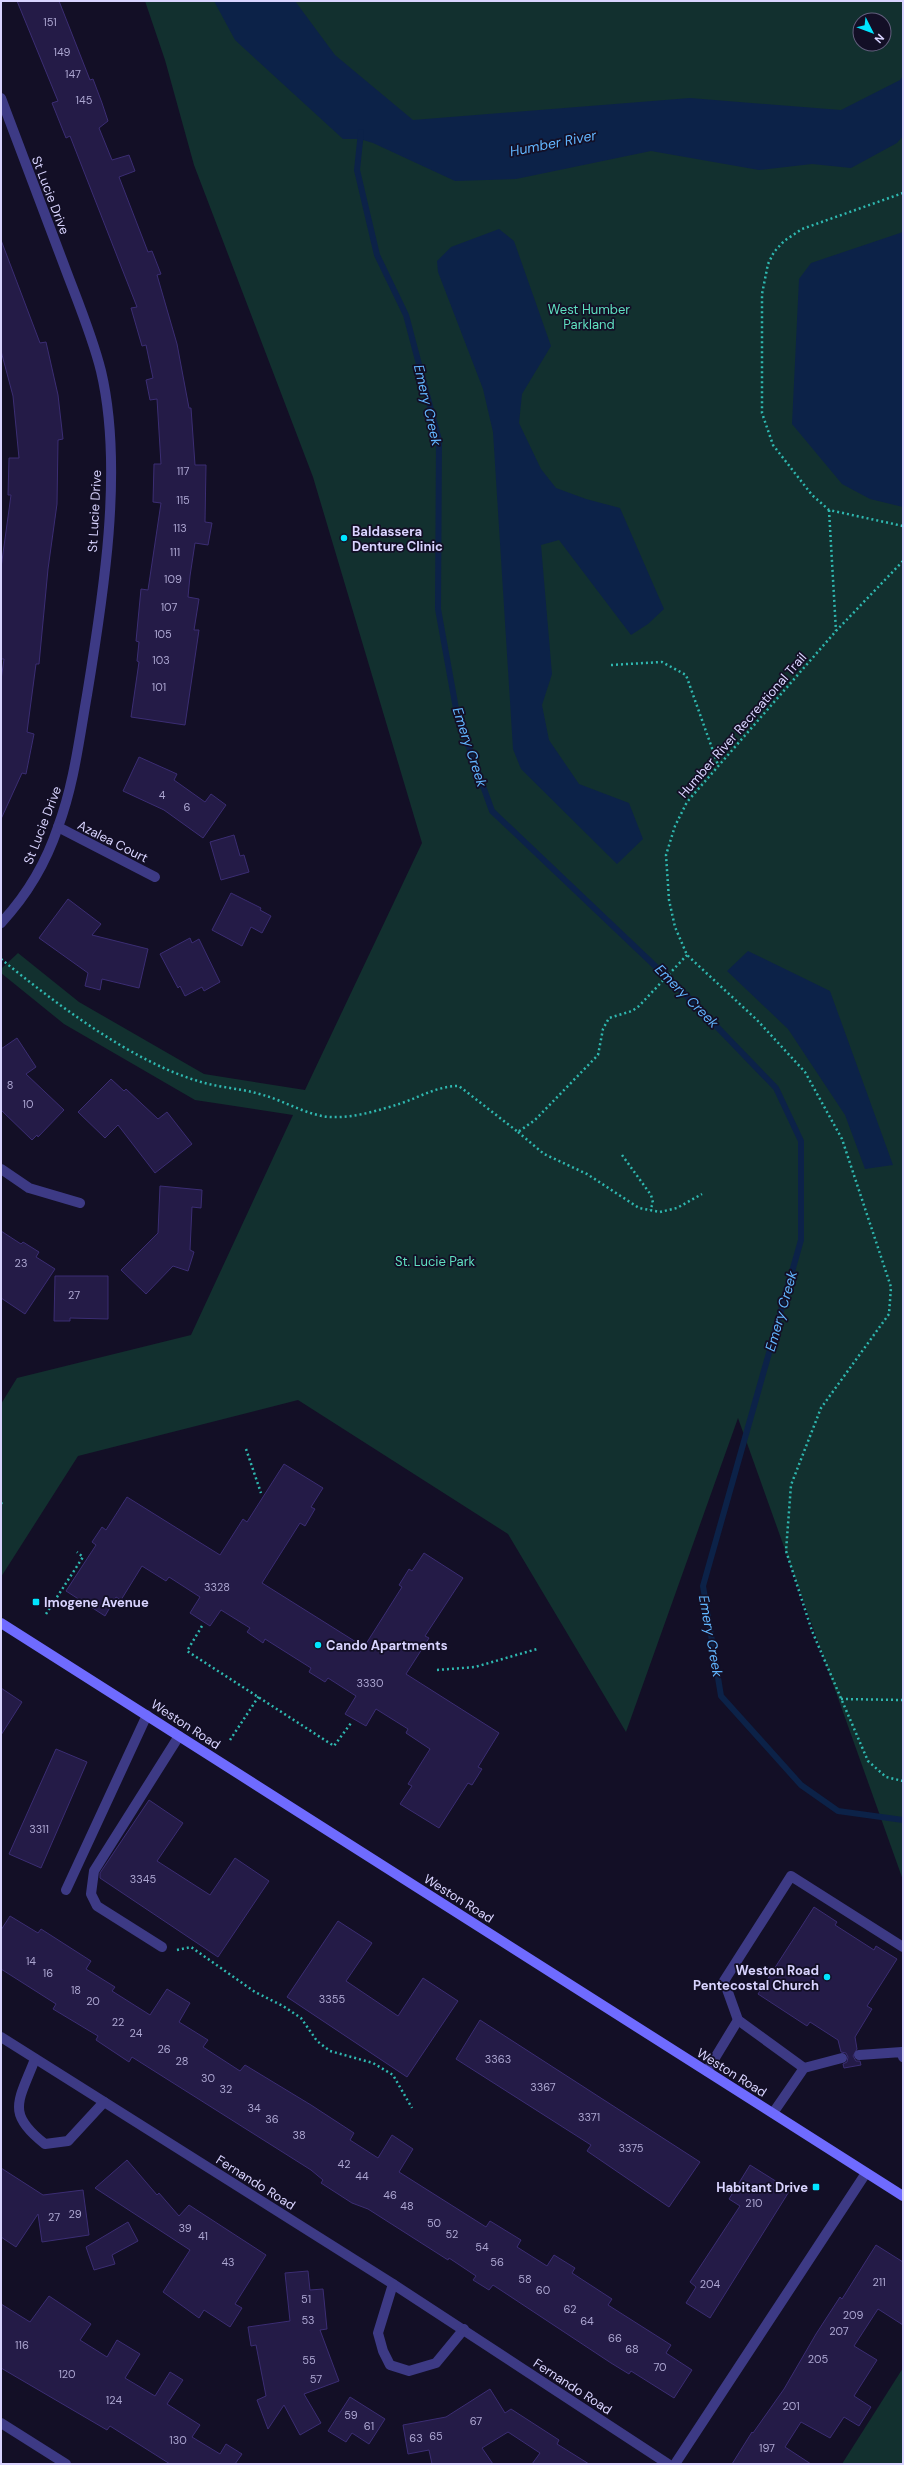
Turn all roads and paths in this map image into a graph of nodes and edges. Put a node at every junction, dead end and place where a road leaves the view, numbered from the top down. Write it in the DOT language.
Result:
graph roads {
  1 [pos="1,98"];
  2 [pos="903,193"];
  3 [pos="829,510"];
  4 [pos="903,526"];
  5 [pos="903,561"];
  6 [pos="836,631"];
  7 [pos="611,665"];
  8 [pos="718,766"];
  9 [pos="58,827"];
  10 [pos="155,877"];
  11 [pos="1,923"];
  12 [pos="688,954"];
  13 [pos="1,959"];
  14 [pos="518,1132"];
  15 [pos="622,1155"];
  16 [pos="1,1169"];
  17 [pos="702,1194"];
  18 [pos="80,1203"];
  19 [pos="650,1210"];
  20 [pos="246,1449"];
  21 [pos="261,1493"];
  22 [pos="77,1552"];
  23 [pos="46,1614"];
  24 [pos="1,1623"];
  25 [pos="202,1626"];
  26 [pos="537,1649"];
  27 [pos="437,1670"];
  28 [pos="259,1696"];
  29 [pos="841,1699"];
  30 [pos="903,1700"];
  31 [pos="147,1715"];
  32 [pos="351,1723"];
  33 [pos="179,1736"];
  34 [pos="230,1740"];
  35 [pos="903,1781"];
  36 [pos="66,1890"];
  37 [pos="162,1947"];
  38 [pos="903,1947"];
  39 [pos="738,2020"];
  40 [pos="1,2037"];
  41 [pos="903,2051"];
  42 [pos="859,2055"];
  43 [pos="842,2058"];
  44 [pos="34,2059"];
  45 [pos="804,2068"];
  46 [pos="707,2071"];
  47 [pos="104,2102"];
  48 [pos="412,2108"];
  49 [pos="772,2113"];
  50 [pos="866,2173"];
  51 [pos="903,2196"];
  52 [pos="393,2284"];
  53 [pos="464,2329"];
  54 [pos="1,2423"];
  55 [pos="66,2464"];
  56 [pos="668,2464"];
  57 [pos="675,2464"];
  1 -- 9 [label="street, St Lucie Drive"];
  2 -- 3 [label="path"];
  3 -- 4 [label="path"];
  3 -- 6 [label="path"];
  5 -- 6 [label="path, Humber River Recreational Trail"];
  6 -- 8 [label="path, Humber River Recreational Trail"];
  7 -- 8 [label="path"];
  8 -- 12 [label="path, Humber River Recreational Trail"];
  9 -- 10 [label="street, Azalea Court"];
  9 -- 11 [label="street, St Lucie Drive"];
  12 -- 14 [label="path"];
  12 -- 29 [label="path, Humber River Recreational Trail"];
  13 -- 14 [label="path"];
  14 -- 19 [label="path"];
  15 -- 19 [label="path"];
  16 -- 18 [label="street"];
  17 -- 19 [label="path"];
  20 -- 21 [label="path"];
  22 -- 23 [label="path"];
  24 -- 31 [label="main road, Weston Road"];
  25 -- 28 [label="path"];
  26 -- 27 [label="path"];
  28 -- 32 [label="path"];
  28 -- 34 [label="path"];
  29 -- 30 [label="path"];
  29 -- 35 [label="path, Humber River Recreational Trail"];
  31 -- 33 [label="main road, Weston Road"];
  31 -- 36 [label="street"];
  33 -- 37 [label="street"];
  33 -- 46 [label="main road, Weston Road"];
  37 -- 48 [label="path"];
  38 -- 39 [label="street"];
  39 -- 45 [label="street"];
  39 -- 46 [label="street"];
  40 -- 44 [label="street, Fernando Road"];
  41 -- 42 [label="street"];
  43 -- 45 [label="street"];
  44 -- 47 [label="street, Fernando Road"];
  44 -- 47 [label="street"];
  45 -- 49 [label="street"];
  46 -- 49 [label="main road, Weston Road"];
  47 -- 52 [label="street, Fernando Road"];
  49 -- 50 [label="main road, Weston Road"];
  50 -- 51 [label="main road, Weston Road"];
  50 -- 57 [label="street"];
  52 -- 53 [label="street, Fernando Road"];
  52 -- 53 [label="street"];
  53 -- 56 [label="street, Fernando Road"];
  54 -- 55 [label="street"];
}
